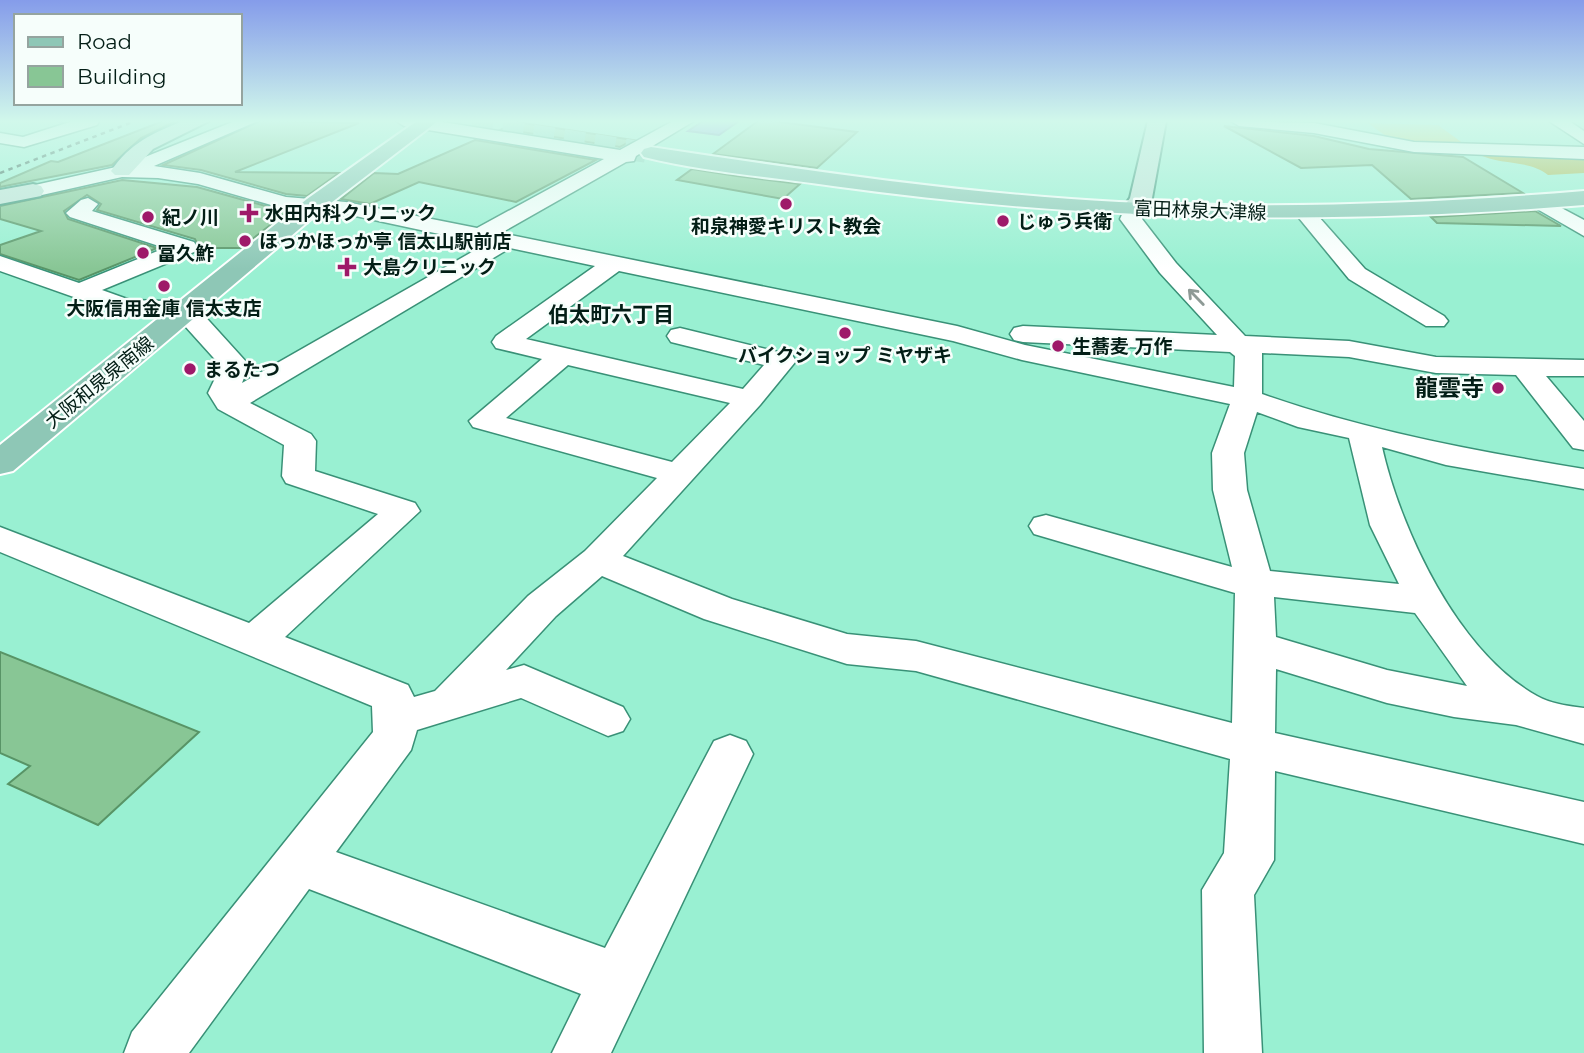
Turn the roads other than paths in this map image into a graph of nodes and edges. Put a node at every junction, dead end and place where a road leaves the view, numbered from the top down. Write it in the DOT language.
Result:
graph roads {
  1 [pos="358,170"];
  2 [pos="606,170"];
  3 [pos="720,170"];
  4 [pos="790,170"];
  5 [pos="1145,170"];
  6 [pos="122,171"];
  7 [pos="183,176"];
  8 [pos="1584,187"];
  9 [pos="33,191"];
  10 [pos="126,193"];
  11 [pos="0,197"];
  12 [pos="1584,198"];
  13 [pos="1046,199"];
  14 [pos="1539,202"];
  15 [pos="1137,203"];
  16 [pos="315,204"];
  17 [pos="1304,212"];
  18 [pos="1581,224"];
  19 [pos="492,240"];
  20 [pos="0,263"];
  21 [pos="614,264"];
  22 [pos="82,290"];
  23 [pos="188,309"];
  24 [pos="1435,321"];
  25 [pos="957,334"];
  26 [pos="680,336"];
  27 [pos="1242,345"];
  28 [pos="563,355"];
  29 [pos="1523,366"];
  30 [pos="1584,368"];
  31 [pos="1245,398"];
  32 [pos="750,399"];
  33 [pos="228,403"];
  34 [pos="1363,432"];
  35 [pos="1584,441"];
  36 [pos="0,463"];
  37 [pos="679,474"];
  38 [pos="1584,479"];
  39 [pos="1046,526"];
  40 [pos="0,539"];
  41 [pos="598,560"];
  42 [pos="1254,582"];
  43 [pos="1428,601"];
  44 [pos="255,641"];
  45 [pos="1256,646"];
  46 [pos="450,703"];
  47 [pos="1522,708"];
  48 [pos="608,719"];
  49 [pos="394,720"];
  50 [pos="1582,729"];
  51 [pos="1253,747"];
  52 [pos="730,754"];
  53 [pos="1584,823"];
  54 [pos="300,862"];
  55 [pos="617,980"];
  56 [pos="153,1053"];
  57 [pos="581,1053"];
  58 [pos="1233,1053"];
  1 -- 16 [label="main road, 大阪和泉泉南線"];
  2 -- 19 [label="street"];
  3 -- 13 [label="main road"];
  4 -- 13 [label="main road, 富田林泉大津線"];
  5 -- 15 [label="street"];
  6 -- 7 [label="street"];
  6 -- 9 [label="street"];
  7 -- 10 [label="street"];
  7 -- 16 [label="street"];
  8 -- 15 [label="main road, 富田林泉大津線"];
  9 -- 11 [label="street"];
  9 -- 22 [label="street"];
  12 -- 14 [label="main road, 富田林泉大津線"];
  13 -- 15 [label="main road, 富田林泉大津線"];
  14 -- 17 [label="main road, 富田林泉大津線"];
  14 -- 18 [label="street"];
  15 -- 17 [label="main road, 富田林泉大津線"];
  27 -- 15 [label="street, one-way"];
  16 -- 19 [label="street"];
  16 -- 23 [label="main road, 大阪和泉泉南線"];
  17 -- 24 [label="street"];
  19 -- 21 [label="street"];
  19 -- 33 [label="street"];
  20 -- 22 [label="street"];
  21 -- 25 [label="street"];
  21 -- 28 [label="street"];
  22 -- 23 [label="street"];
  23 -- 33 [label="street"];
  23 -- 36 [label="main road, 大阪和泉泉南線"];
  25 -- 27 [label="street"];
  25 -- 31 [label="street"];
  26 -- 32 [label="street"];
  27 -- 29 [label="street"];
  27 -- 31 [label="street"];
  28 -- 32 [label="street"];
  28 -- 37 [label="street"];
  29 -- 30 [label="street"];
  29 -- 35 [label="street"];
  31 -- 34 [label="street"];
  31 -- 42 [label="street"];
  32 -- 37 [label="street"];
  33 -- 44 [label="street"];
  34 -- 38 [label="street"];
  34 -- 43 [label="street"];
  37 -- 41 [label="street"];
  39 -- 42 [label="street"];
  40 -- 44 [label="street"];
  41 -- 46 [label="street"];
  41 -- 51 [label="street"];
  42 -- 43 [label="street"];
  42 -- 45 [label="street"];
  43 -- 47 [label="street"];
  44 -- 49 [label="street"];
  45 -- 47 [label="street"];
  45 -- 51 [label="street"];
  46 -- 48 [label="street"];
  46 -- 49 [label="street"];
  47 -- 50 [label="street"];
  49 -- 54 [label="street"];
  51 -- 53 [label="street"];
  51 -- 58 [label="street"];
  52 -- 55 [label="street"];
  54 -- 55 [label="street"];
  54 -- 56 [label="street"];
  55 -- 57 [label="street"];
}
